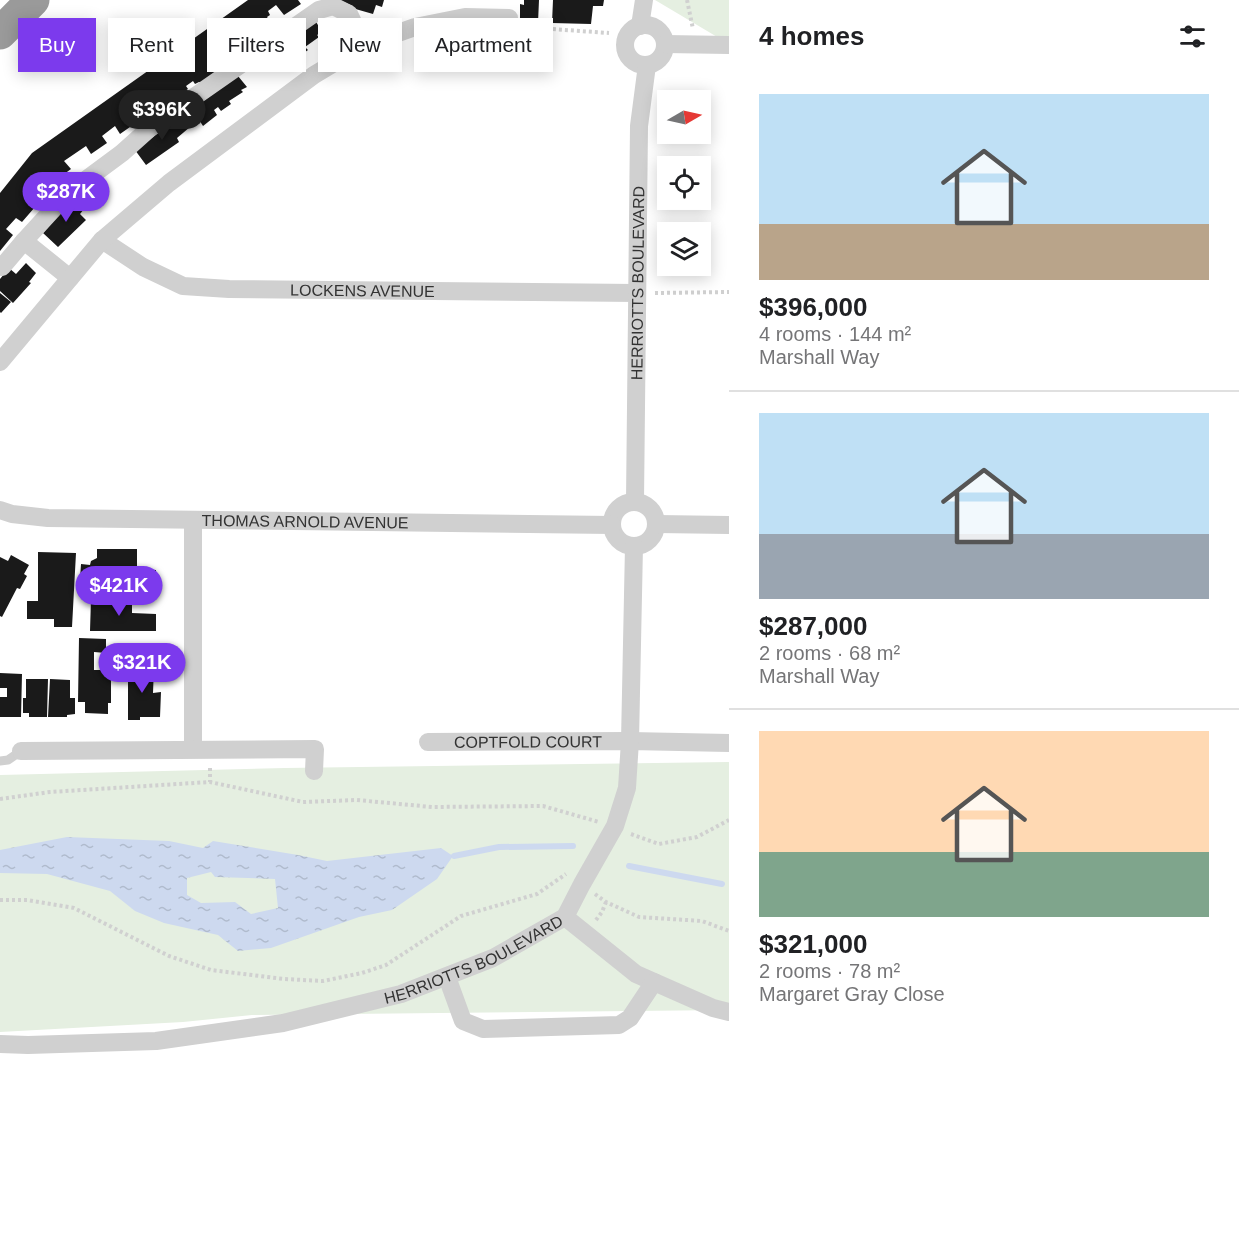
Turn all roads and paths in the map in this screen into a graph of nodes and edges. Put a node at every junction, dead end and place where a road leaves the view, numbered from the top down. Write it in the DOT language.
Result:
graph roads {
  1 [pos="33,0"];
  2 [pos="644,0"];
  3 [pos="687,0"];
  4 [pos="351,18"];
  5 [pos="460,18"];
  6 [pos="509,18"];
  7 [pos="640,26"];
  8 [pos="553,29"];
  9 [pos="0,33"];
  10 [pos="609,33"];
  11 [pos="665,44"];
  12 [pos="696,45"];
  13 [pos="729,45"];
  14 [pos="647,65"];
  15 [pos="319,72"];
  16 [pos="102,240"];
  17 [pos="24,241"];
  18 [pos="2,267"];
  19 [pos="70,278"];
  20 [pos="729,291"];
  21 [pos="636,293"];
  22 [pos="0,362"];
  23 [pos="635,501"];
  24 [pos="0,510"];
  25 [pos="193,520"];
  26 [pos="657,524"];
  27 [pos="612,525"];
  28 [pos="729,525"];
  29 [pos="634,546"];
  30 [pos="630,741"];
  31 [pos="428,742"];
  32 [pos="729,743"];
  33 [pos="193,748"];
  34 [pos="21,751"];
  35 [pos="0,761"];
  36 [pos="314,771"];
  37 [pos="0,799"];
  38 [pos="729,820"];
  39 [pos="615,826"];
  40 [pos="582,884"];
  41 [pos="0,900"];
  42 [pos="606,902"];
  43 [pos="565,917"];
  44 [pos="595,921"];
  45 [pos="729,931"];
  46 [pos="447,977"];
  47 [pos="654,982"];
  48 [pos="729,1012"];
  49 [pos="0,1044"];
  1 -- 9 [label="highway"];
  2 -- 7 [label="street"];
  3 -- 12 [label="path"];
  4 -- 17 [label="street"];
  5 -- 6 [label="street"];
  7 -- 11 [label="street"];
  7 -- 14 [label="street"];
  8 -- 10 [label="path"];
  11 -- 12 [label="street"];
  11 -- 14 [label="street"];
  12 -- 13 [label="street"];
  14 -- 21 [label="street, HERRIOTTS BOULEVARD"];
  15 -- 16 [label="street"];
  16 -- 19 [label="street"];
  16 -- 21 [label="street, LOCKENS AVENUE"];
  17 -- 18 [label="street"];
  17 -- 19 [label="street"];
  19 -- 22 [label="street"];
  20 -- 21 [label="path"];
  21 -- 23 [label="street, HERRIOTTS BOULEVARD"];
  23 -- 26 [label="street"];
  23 -- 27 [label="street"];
  24 -- 25 [label="street, THOMAS ARNOLD AVENUE"];
  25 -- 27 [label="street, THOMAS ARNOLD AVENUE"];
  25 -- 33 [label="street"];
  26 -- 28 [label="street"];
  26 -- 29 [label="street"];
  27 -- 29 [label="street"];
  29 -- 30 [label="street, HERRIOTTS BOULEVARD"];
  30 -- 31 [label="street, COPTFOLD COURT"];
  30 -- 32 [label="street, COPTFOLD COURT"];
  30 -- 39 [label="street, HERRIOTTS BOULEVARD"];
  33 -- 34 [label="street"];
  33 -- 36 [label="street"];
  34 -- 35 [label="lane"];
  37 -- 39 [label="path"];
  38 -- 39 [label="path"];
  39 -- 40 [label="street, HERRIOTTS BOULEVARD"];
  40 -- 41 [label="path"];
  40 -- 42 [label="path"];
  40 -- 43 [label="street, HERRIOTTS BOULEVARD"];
  42 -- 44 [label="path"];
  42 -- 45 [label="path"];
  43 -- 46 [label="street, HERRIOTTS BOULEVARD"];
  43 -- 47 [label="street"];
  46 -- 47 [label="street"];
  46 -- 49 [label="street, HERRIOTTS BOULEVARD"];
  47 -- 48 [label="street"];
}
